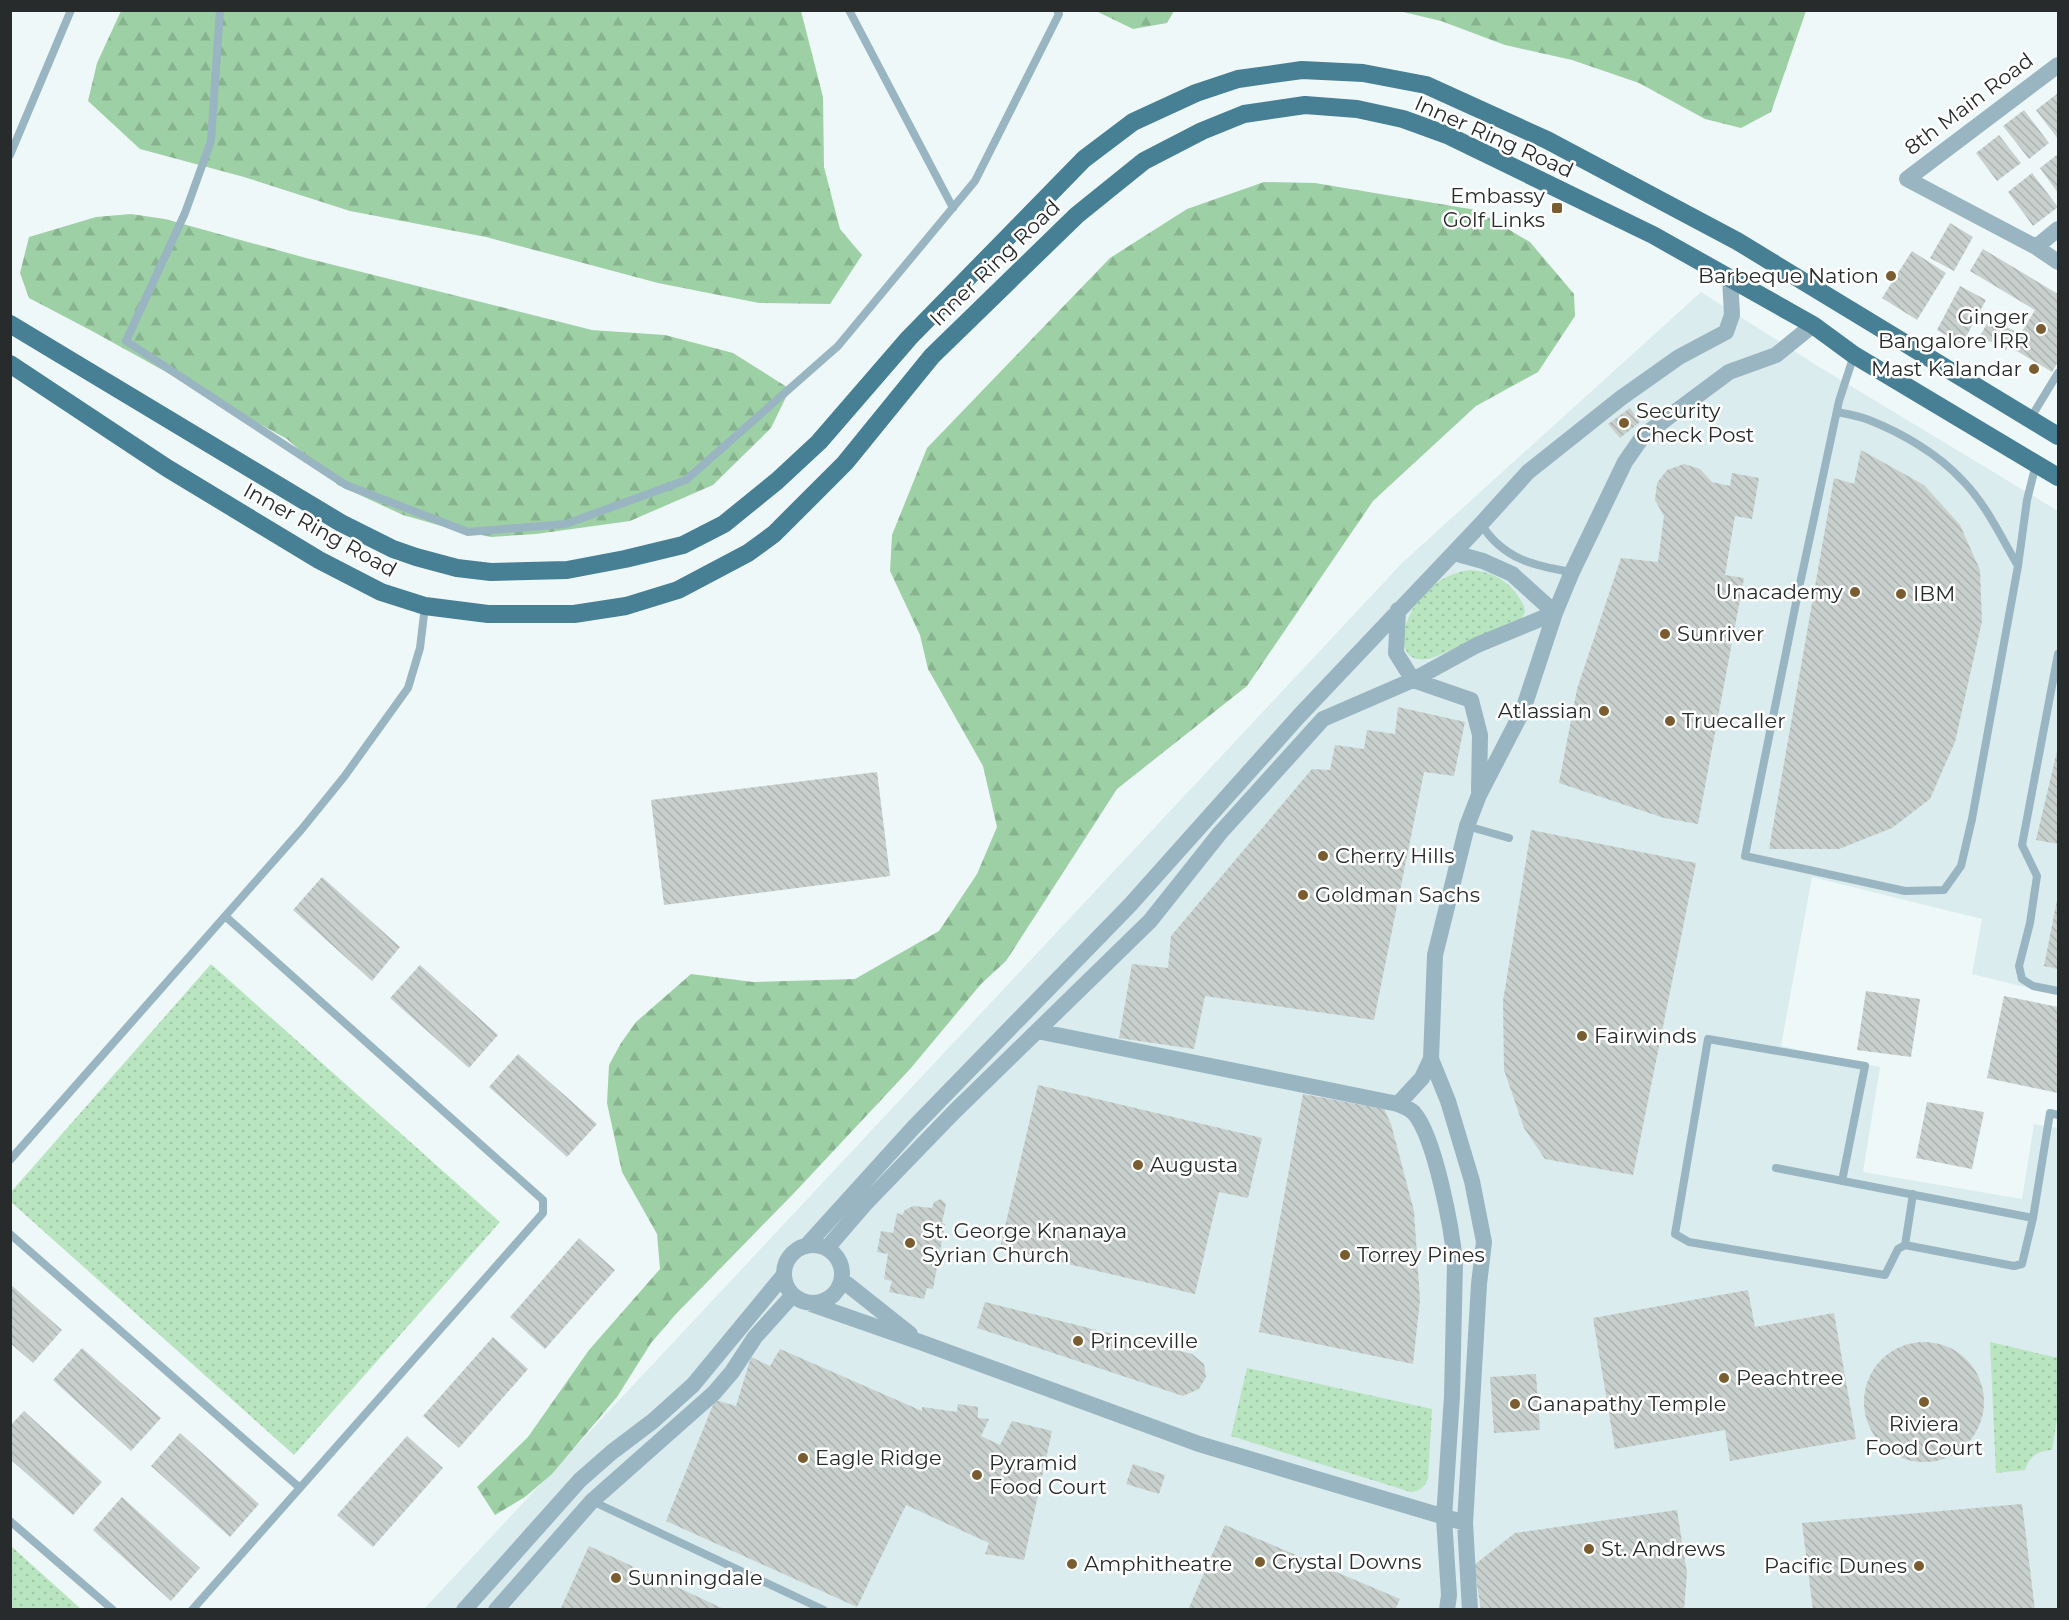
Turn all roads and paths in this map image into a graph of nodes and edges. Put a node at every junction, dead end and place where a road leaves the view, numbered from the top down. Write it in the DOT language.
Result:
graph roads {
  1 [pos="71,10"];
  2 [pos="220,10"];
  3 [pos="849,10"];
  4 [pos="1057,10"];
  5 [pos="2058,65"];
  6 [pos="10,155"];
  7 [pos="953,208"];
  8 [pos="2058,229"];
  9 [pos="2036,247"];
  10 [pos="2058,262"];
  11 [pos="1730,278"];
  12 [pos="1813,325"];
  13 [pos="11,326"];
  14 [pos="1854,355"];
  15 [pos="10,364"];
  16 [pos="2058,373"];
  17 [pos="1837,412"];
  18 [pos="2030,418"];
  19 [pos="2058,436"];
  20 [pos="2036,463"];
  21 [pos="2058,477"];
  22 [pos="1481,524"];
  23 [pos="1454,553"];
  24 [pos="2018,566"];
  25 [pos="1572,572"];
  26 [pos="425,606"];
  27 [pos="1398,610"];
  28 [pos="1555,613"];
  29 [pos="2058,654"];
  30 [pos="1413,680"];
  31 [pos="1479,795"];
  32 [pos="1467,826"];
  33 [pos="1509,838"];
  34 [pos="225,916"];
  35 [pos="2058,991"];
  36 [pos="1038,1031"];
  37 [pos="1431,1059"];
  38 [pos="1398,1104"];
  39 [pos="2058,1115"];
  40 [pos="10,1160"];
  41 [pos="1776,1168"];
  42 [pos="1842,1181"];
  43 [pos="1913,1194"];
  44 [pos="2033,1218"];
  45 [pos="10,1234"];
  46 [pos="807,1245"];
  47 [pos="1905,1245"];
  48 [pos="827,1248"];
  49 [pos="783,1276"];
  50 [pos="842,1280"];
  51 [pos="792,1296"];
  52 [pos="811,1304"];
  53 [pos="920,1342"];
  54 [pos="300,1488"];
  55 [pos="592,1501"];
  56 [pos="1444,1518"];
  57 [pos="10,1521"];
  58 [pos="1465,1523"];
  59 [pos="113,1610"];
  60 [pos="192,1610"];
  61 [pos="464,1610"];
  62 [pos="496,1610"];
  63 [pos="824,1610"];
  64 [pos="1447,1610"];
  65 [pos="1470,1610"];
  1 -- 6 [label="lane"];
  2 -- 7 [label="lane"];
  3 -- 7 [label="lane"];
  4 -- 7 [label="lane"];
  5 -- 9 [label="street, 8th Main Road"];
  8 -- 9 [label="street"];
  9 -- 10 [label="street"];
  11 -- 12 [label="main road, Inner Ring Road"];
  11 -- 22 [label="street"];
  11 -- 26 [label="main road, Inner Ring Road"];
  12 -- 14 [label="main road, Inner Ring Road"];
  12 -- 25 [label="street"];
  13 -- 18 [label="main road, Inner Ring Road"];
  14 -- 17 [label="lane"];
  14 -- 20 [label="main road, Inner Ring Road"];
  15 -- 26 [label="main road, Inner Ring Road"];
  16 -- 18 [label="lane"];
  17 -- 24 [label="lane"];
  17 -- 24 [label="lane"];
  18 -- 19 [label="main road, Inner Ring Road"];
  20 -- 21 [label="main road, Inner Ring Road"];
  20 -- 24 [label="lane"];
  22 -- 23 [label="street"];
  22 -- 25 [label="lane"];
  23 -- 27 [label="street"];
  23 -- 28 [label="street"];
  25 -- 28 [label="street"];
  26 -- 34 [label="lane"];
  27 -- 30 [label="street"];
  27 -- 46 [label="street"];
  28 -- 30 [label="street"];
  28 -- 31 [label="street"];
  29 -- 35 [label="lane"];
  30 -- 31 [label="street"];
  30 -- 36 [label="street"];
  31 -- 32 [label="street"];
  32 -- 33 [label="lane"];
  32 -- 37 [label="street"];
  34 -- 40 [label="lane"];
  34 -- 54 [label="lane"];
  36 -- 38 [label="street"];
  36 -- 48 [label="street"];
  37 -- 38 [label="street"];
  37 -- 58 [label="street"];
  38 -- 56 [label="street"];
  39 -- 44 [label="lane"];
  41 -- 42 [label="lane"];
  42 -- 43 [label="lane"];
  42 -- 47 [label="lane"];
  43 -- 44 [label="lane"];
  43 -- 47 [label="lane"];
  44 -- 47 [label="lane"];
  45 -- 54 [label="lane"];
  46 -- 48 [label="street"];
  46 -- 49 [label="street"];
  48 -- 50 [label="street"];
  49 -- 51 [label="street"];
  49 -- 61 [label="street"];
  50 -- 52 [label="street"];
  50 -- 53 [label="street"];
  51 -- 52 [label="street"];
  51 -- 55 [label="street"];
  52 -- 53 [label="street"];
  53 -- 56 [label="street"];
  54 -- 60 [label="lane"];
  55 -- 62 [label="street"];
  55 -- 63 [label="lane"];
  56 -- 58 [label="street"];
  56 -- 64 [label="street"];
  57 -- 59 [label="lane"];
  58 -- 65 [label="street"];
}
